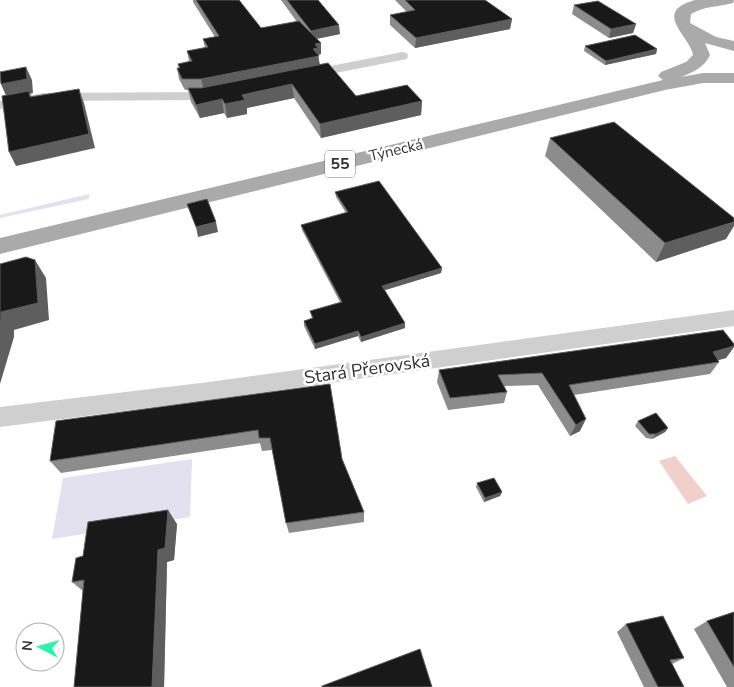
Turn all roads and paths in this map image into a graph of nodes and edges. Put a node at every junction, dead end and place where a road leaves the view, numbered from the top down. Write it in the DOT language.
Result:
graph roads {
  1 [pos="728,0"];
  2 [pos="684,26"];
  3 [pos="724,54"];
  4 [pos="402,56"];
  5 [pos="734,77"];
  6 [pos="291,78"];
  7 [pos="661,78"];
  8 [pos="233,90"];
  9 [pos="0,105"];
  10 [pos="0,229"];
  11 [pos="0,246"];
  12 [pos="734,318"];
  13 [pos="0,417"];
  1 -- 2 [label="main road"];
  2 -- 3 [label="main road, 55"];
  2 -- 7 [label="main road, 55"];
  3 -- 5 [label="main road, Týnecká / 55"];
  3 -- 7 [label="main road, Týnecká / 55"];
  4 -- 6 [label="street"];
  5 -- 11 [label="main road, Týnecká / 55"];
  7 -- 10 [label="main road, Týnecká / 55"];
  8 -- 9 [label="street"];
  12 -- 13 [label="street, Stará Přerovská"];
}
